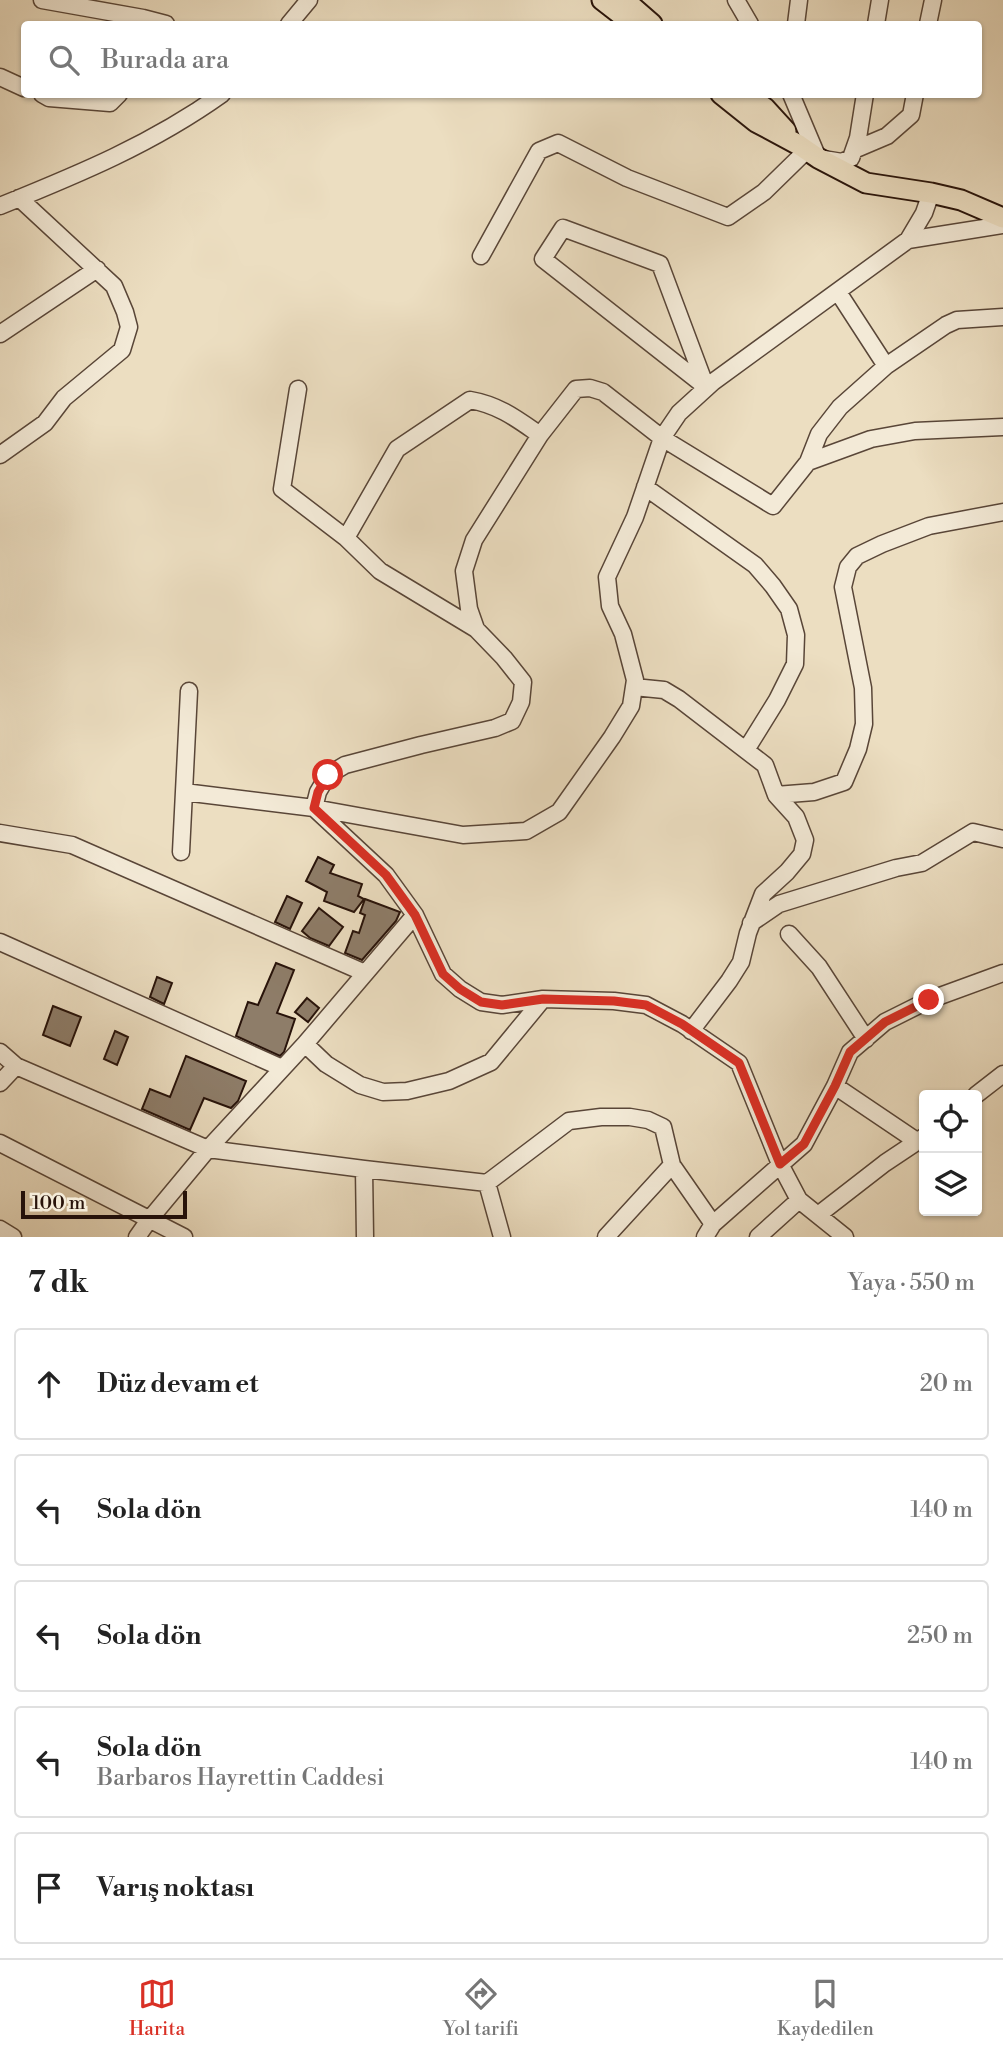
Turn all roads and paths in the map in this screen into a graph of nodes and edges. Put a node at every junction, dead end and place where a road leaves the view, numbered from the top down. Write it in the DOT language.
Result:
graph roads {
  1 [pos="42,0"];
  2 [pos="309,0"];
  3 [pos="602,0"];
  4 [pos="624,0"];
  5 [pos="736,0"];
  6 [pos="799,0"];
  7 [pos="880,0"];
  8 [pos="933,0"];
  9 [pos="154,21"];
  10 [pos="292,21"];
  11 [pos="629,21"];
  12 [pos="648,21"];
  13 [pos="748,21"];
  14 [pos="796,21"];
  15 [pos="876,21"];
  16 [pos="929,21"];
  17 [pos="0,78"];
  18 [pos="21,87"];
  19 [pos="49,98"];
  20 [pos="115,98"];
  21 [pos="216,98"];
  22 [pos="726,98"];
  23 [pos="751,98"];
  24 [pos="792,98"];
  25 [pos="864,98"];
  26 [pos="914,98"];
  27 [pos="854,150"];
  28 [pos="808,151"];
  29 [pos="931,193"];
  30 [pos="19,198"];
  31 [pos="0,205"];
  32 [pos="1003,218"];
  33 [pos="1003,225"];
  34 [pos="908,240"];
  35 [pos="481,257"];
  36 [pos="97,269"];
  37 [pos="838,292"];
  38 [pos="1003,317"];
  39 [pos="0,334"];
  40 [pos="887,366"];
  41 [pos="706,387"];
  42 [pos="298,389"];
  43 [pos="1003,426"];
  44 [pos="540,435"];
  45 [pos="662,438"];
  46 [pos="0,455"];
  47 [pos="808,462"];
  48 [pos="645,487"];
  49 [pos="1003,512"];
  50 [pos="345,538"];
  51 [pos="475,629"];
  52 [pos="634,687"];
  53 [pos="189,691"];
  54 [pos="746,750"];
  55 [pos="184,792"];
  56 [pos="776,795"];
  57 [pos="314,808"];
  58 [pos="0,833"];
  59 [pos="1003,839"];
  60 [pos="181,852"];
  61 [pos="415,915"];
  62 [pos="751,923"];
  63 [pos="789,934"];
  64 [pos="0,942"];
  65 [pos="1003,972"];
  66 [pos="365,973"];
  67 [pos="543,999"];
  68 [pos="691,1031"];
  69 [pos="866,1039"];
  70 [pos="304,1044"];
  71 [pos="0,1052"];
  72 [pos="16,1066"];
  73 [pos="282,1068"];
  74 [pos="1003,1074"];
  75 [pos="0,1083"];
  76 [pos="835,1086"];
  77 [pos="982,1090"];
  78 [pos="919,1139"];
  79 [pos="919,1141"];
  80 [pos="0,1143"];
  81 [pos="208,1150"];
  82 [pos="780,1164"];
  83 [pos="673,1165"];
  84 [pos="364,1170"];
  85 [pos="487,1182"];
  86 [pos="799,1200"];
  87 [pos="818,1214"];
  88 [pos="149,1220"];
  89 [pos="0,1229"];
  90 [pos="709,1231"];
  91 [pos="13,1237"];
  92 [pos="137,1237"];
  93 [pos="184,1237"];
  94 [pos="365,1237"];
  95 [pos="502,1237"];
  96 [pos="606,1237"];
  97 [pos="758,1237"];
  98 [pos="845,1237"];
  1 -- 9 [label="street"];
  2 -- 10 [label="street"];
  3 -- 11 [label="main road"];
  4 -- 12 [label="main road"];
  5 -- 13 [label="street"];
  6 -- 14 [label="street"];
  7 -- 15 [label="street"];
  8 -- 16 [label="street"];
  17 -- 18 [label="street"];
  19 -- 20 [label="street"];
  21 -- 30 [label="street"];
  22 -- 28 [label="main road"];
  23 -- 28 [label="main road"];
  24 -- 28 [label="street"];
  25 -- 27 [label="street"];
  26 -- 27 [label="street"];
  27 -- 28 [label="street"];
  28 -- 29 [label="main road"];
  28 -- 35 [label="street"];
  29 -- 32 [label="main road"];
  29 -- 34 [label="street"];
  30 -- 31 [label="street"];
  30 -- 36 [label="street"];
  33 -- 34 [label="street"];
  34 -- 37 [label="street"];
  36 -- 39 [label="street"];
  36 -- 46 [label="street"];
  37 -- 40 [label="street"];
  37 -- 41 [label="street"];
  38 -- 40 [label="street"];
  40 -- 47 [label="street"];
  41 -- 41 [label="street"];
  41 -- 45 [label="street"];
  42 -- 50 [label="street"];
  43 -- 47 [label="street"];
  44 -- 45 [label="street"];
  44 -- 50 [label="street"];
  44 -- 51 [label="street"];
  45 -- 47 [label="street"];
  45 -- 48 [label="street"];
  48 -- 52 [label="street"];
  48 -- 54 [label="street"];
  49 -- 56 [label="street"];
  50 -- 51 [label="street"];
  51 -- 57 [label="street"];
  52 -- 54 [label="street"];
  52 -- 57 [label="street"];
  53 -- 55 [label="street"];
  54 -- 56 [label="street"];
  55 -- 57 [label="street"];
  55 -- 60 [label="street"];
  56 -- 62 [label="street"];
  57 -- 61 [label="street"];
  58 -- 66 [label="street"];
  59 -- 62 [label="street"];
  61 -- 66 [label="street"];
  61 -- 67 [label="street"];
  62 -- 68 [label="street"];
  63 -- 69 [label="street"];
  64 -- 73 [label="street"];
  65 -- 69 [label="street"];
  66 -- 70 [label="street"];
  67 -- 68 [label="street"];
  67 -- 70 [label="street"];
  68 -- 82 [label="street"];
  69 -- 76 [label="street"];
  70 -- 73 [label="street"];
  71 -- 72 [label="street"];
  72 -- 75 [label="street"];
  72 -- 81 [label="street"];
  73 -- 81 [label="street"];
  74 -- 77 [label="street"];
  76 -- 78 [label="street"];
  76 -- 82 [label="street"];
  79 -- 87 [label="street"];
  80 -- 88 [label="street"];
  81 -- 84 [label="street"];
  81 -- 88 [label="street"];
  82 -- 86 [label="street"];
  82 -- 90 [label="street"];
  83 -- 85 [label="street"];
  83 -- 90 [label="street"];
  83 -- 96 [label="street"];
  84 -- 85 [label="street"];
  84 -- 94 [label="street"];
  85 -- 95 [label="street"];
  86 -- 87 [label="street"];
  86 -- 97 [label="street"];
  87 -- 98 [label="street"];
  88 -- 92 [label="street"];
  88 -- 93 [label="street"];
  89 -- 91 [label="street"];
}
